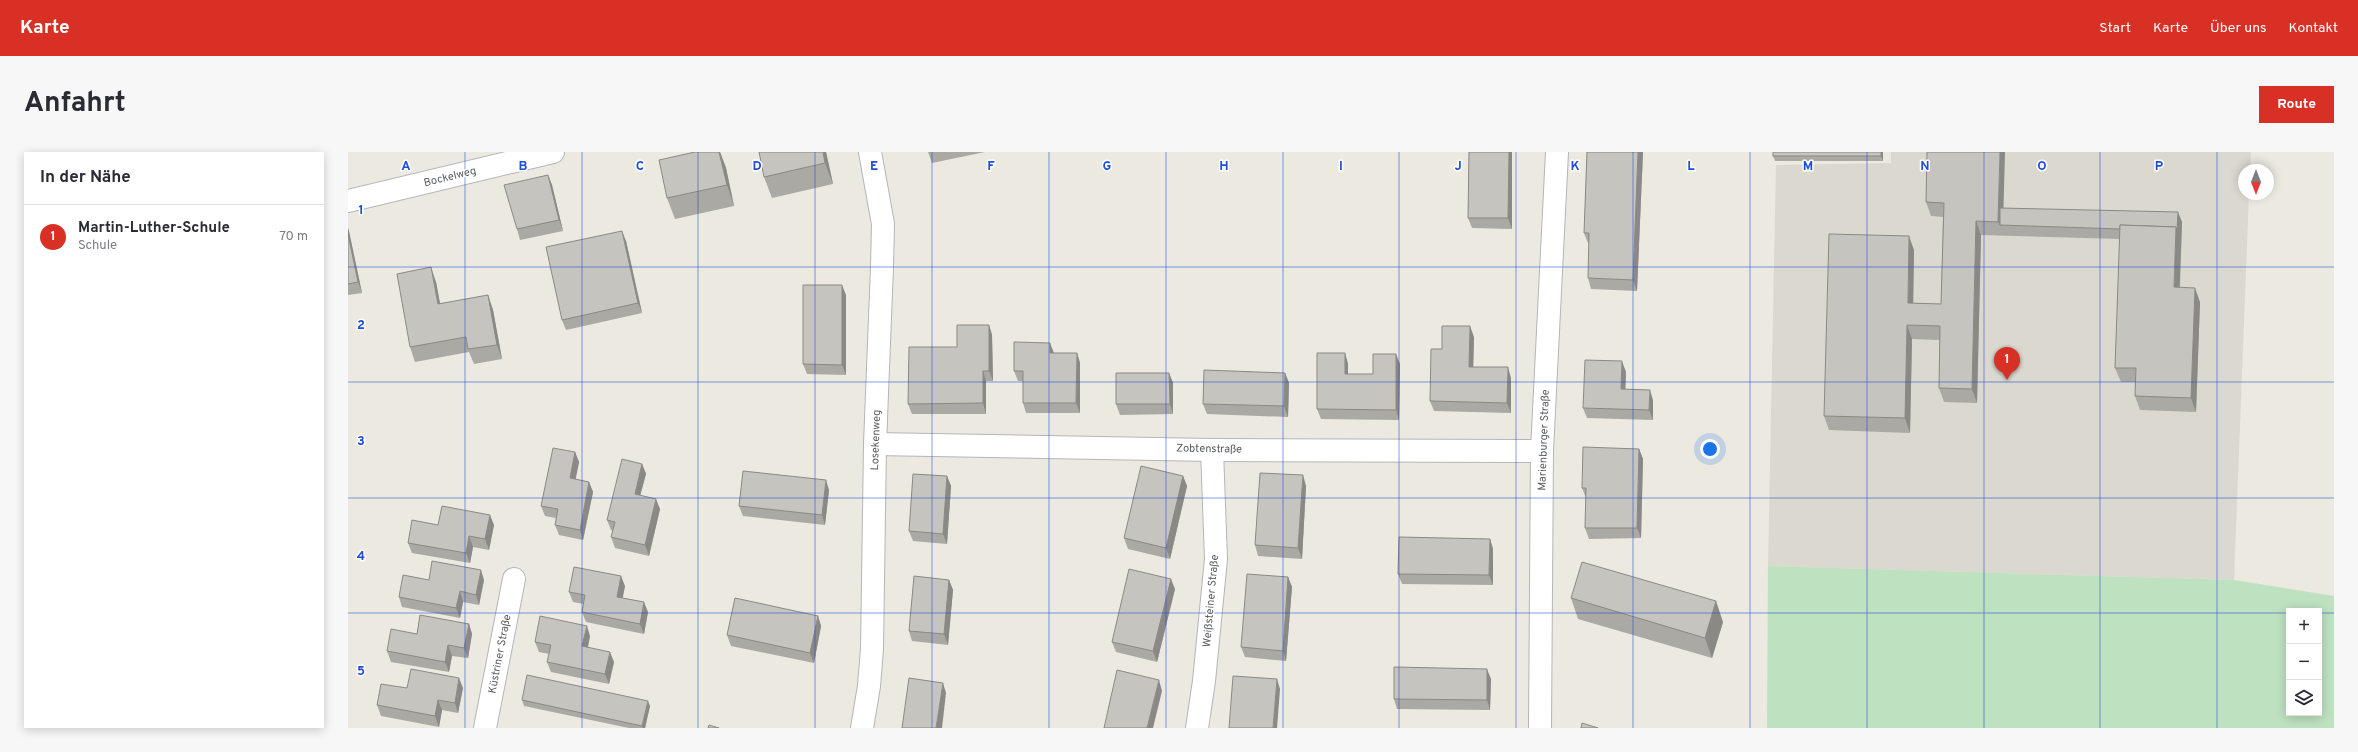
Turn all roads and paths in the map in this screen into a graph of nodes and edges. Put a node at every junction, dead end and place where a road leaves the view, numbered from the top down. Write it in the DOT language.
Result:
graph roads {
  1 [pos="553,152"];
  2 [pos="870,152"];
  3 [pos="1556,152"];
  4 [pos="348,201"];
  5 [pos="875,444"];
  6 [pos="1212,450"];
  7 [pos="1542,451"];
  8 [pos="514,579"];
  9 [pos="485,728"];
  10 [pos="862,728"];
  11 [pos="1197,728"];
  12 [pos="1540,728"];
  1 -- 4 [label="street, Bockelweg"];
  2 -- 5 [label="street, Losekenweg"];
  3 -- 7 [label="street, Marienburger Straße"];
  5 -- 6 [label="street, Zobtenstraße"];
  5 -- 10 [label="street, Losekenweg"];
  6 -- 7 [label="street, Zobtenstraße"];
  6 -- 11 [label="street, Weißsteiner Straße"];
  7 -- 12 [label="street, Marienburger Straße"];
  8 -- 9 [label="street, Küstriner Straße"];
}
